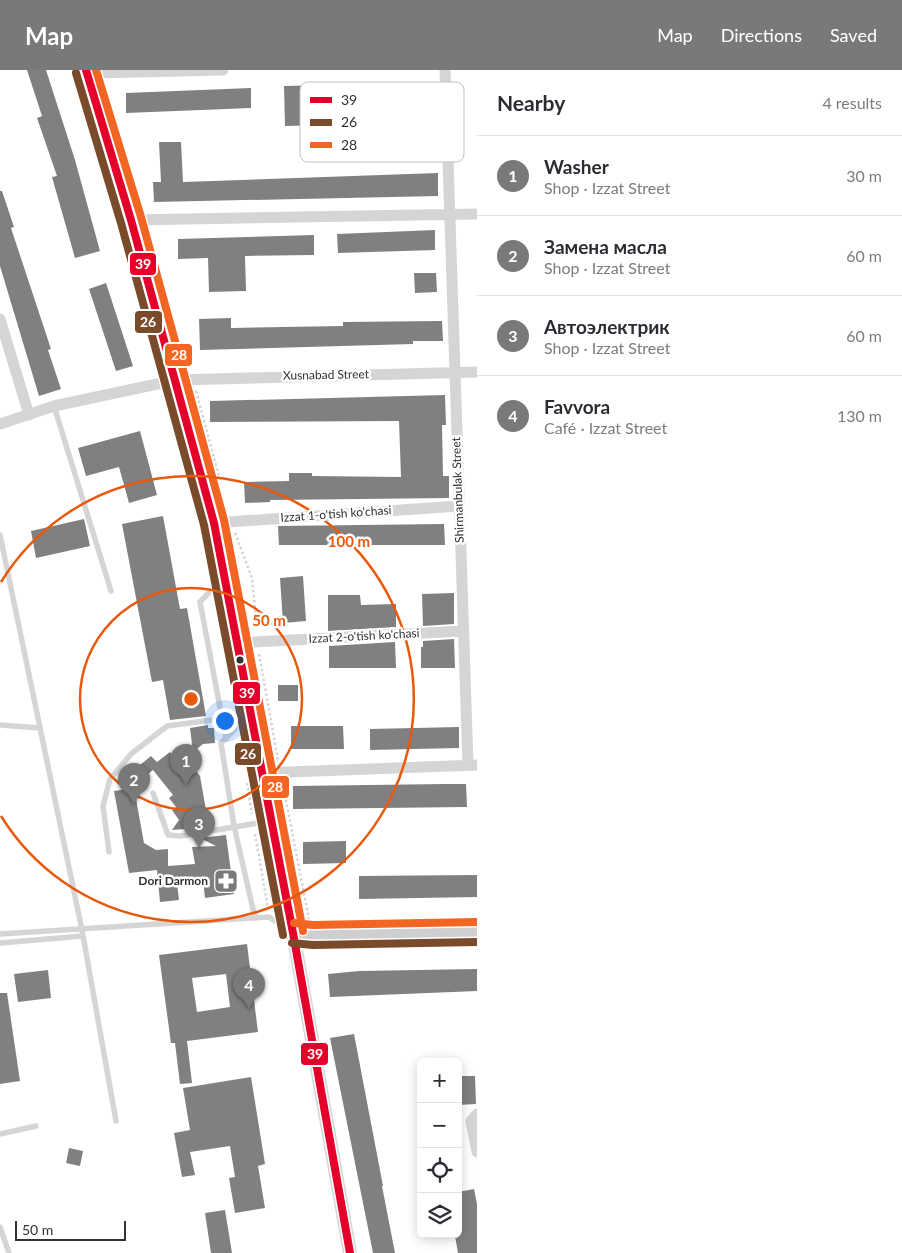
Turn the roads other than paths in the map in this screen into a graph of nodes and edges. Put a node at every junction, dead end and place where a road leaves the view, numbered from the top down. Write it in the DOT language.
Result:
graph roads {
  1 [pos="222,70"];
  2 [pos="87,73"];
  3 [pos="447,162"];
  4 [pos="477,214"];
  5 [pos="448,215"];
  6 [pos="130,220"];
  7 [pos="0,319"];
  8 [pos="453,372"];
  9 [pos="477,372"];
  10 [pos="176,380"];
  11 [pos="54,406"];
  12 [pos="29,414"];
  13 [pos="0,424"];
  14 [pos="459,506"];
  15 [pos="214,523"];
  16 [pos="0,535"];
  17 [pos="223,577"];
  18 [pos="111,591"];
  19 [pos="462,631"];
  20 [pos="235,643"];
  21 [pos="250,714"];
  22 [pos="222,718"];
  23 [pos="0,725"];
  24 [pos="40,728"];
  25 [pos="226,739"];
  26 [pos="472,765"];
  27 [pos="262,773"];
  28 [pos="153,793"];
  29 [pos="270,821"];
  30 [pos="234,826"];
  31 [pos="109,852"];
  32 [pos="255,918"];
  33 [pos="477,932"];
  34 [pos="82,933"];
  35 [pos="292,933"];
  36 [pos="0,934"];
  37 [pos="0,943"];
  38 [pos="475,1116"];
  39 [pos="116,1121"];
  40 [pos="36,1126"];
  41 [pos="0,1134"];
  42 [pos="477,1152"];
  43 [pos="0,1227"];
  44 [pos="9,1253"];
  45 [pos="350,1253"];
  1 -- 2 [label="street"];
  2 -- 6 [label="main road"];
  3 -- 5 [label="street, Shirmanbulak Street"];
  4 -- 5 [label="street"];
  5 -- 6 [label="street"];
  5 -- 8 [label="street, Shirmanbulak Street"];
  6 -- 10 [label="main road"];
  7 -- 12 [label="street"];
  8 -- 9 [label="street, Xusnabad Street"];
  8 -- 10 [label="street, Xusnabad Street"];
  8 -- 14 [label="street, Shirmanbulak Street"];
  10 -- 11 [label="street, Xusnabad Street"];
  10 -- 15 [label="main road"];
  11 -- 12 [label="street, Xusnabad Street"];
  11 -- 18 [label="lane"];
  12 -- 13 [label="street, Xusnabad Street"];
  14 -- 15 [label="street, Izzat 1-o'tish ko'chasi"];
  14 -- 19 [label="street, Shirmanbulak Street"];
  15 -- 17 [label="main road"];
  16 -- 24 [label="lane"];
  17 -- 20 [label="main road"];
  17 -- 22 [label="lane"];
  19 -- 20 [label="street, Izzat 2-o'tish ko'chasi"];
  19 -- 26 [label="street, Shirmanbulak Street"];
  20 -- 21 [label="main road"];
  21 -- 22 [label="lane"];
  21 -- 25 [label="lane"];
  21 -- 27 [label="main road"];
  22 -- 25 [label="lane"];
  22 -- 31 [label="lane"];
  23 -- 24 [label="lane"];
  24 -- 34 [label="lane"];
  25 -- 30 [label="lane"];
  26 -- 27 [label="street"];
  27 -- 29 [label="main road"];
  28 -- 30 [label="lane"];
  29 -- 30 [label="lane"];
  29 -- 35 [label="main road"];
  30 -- 32 [label="lane"];
  32 -- 34 [label="lane"];
  32 -- 35 [label="lane"];
  33 -- 35 [label="main road"];
  34 -- 36 [label="lane"];
  34 -- 37 [label="lane"];
  34 -- 39 [label="lane"];
  35 -- 45 [label="street"];
  38 -- 42 [label="street"];
  40 -- 41 [label="lane"];
  43 -- 44 [label="lane"];
}
